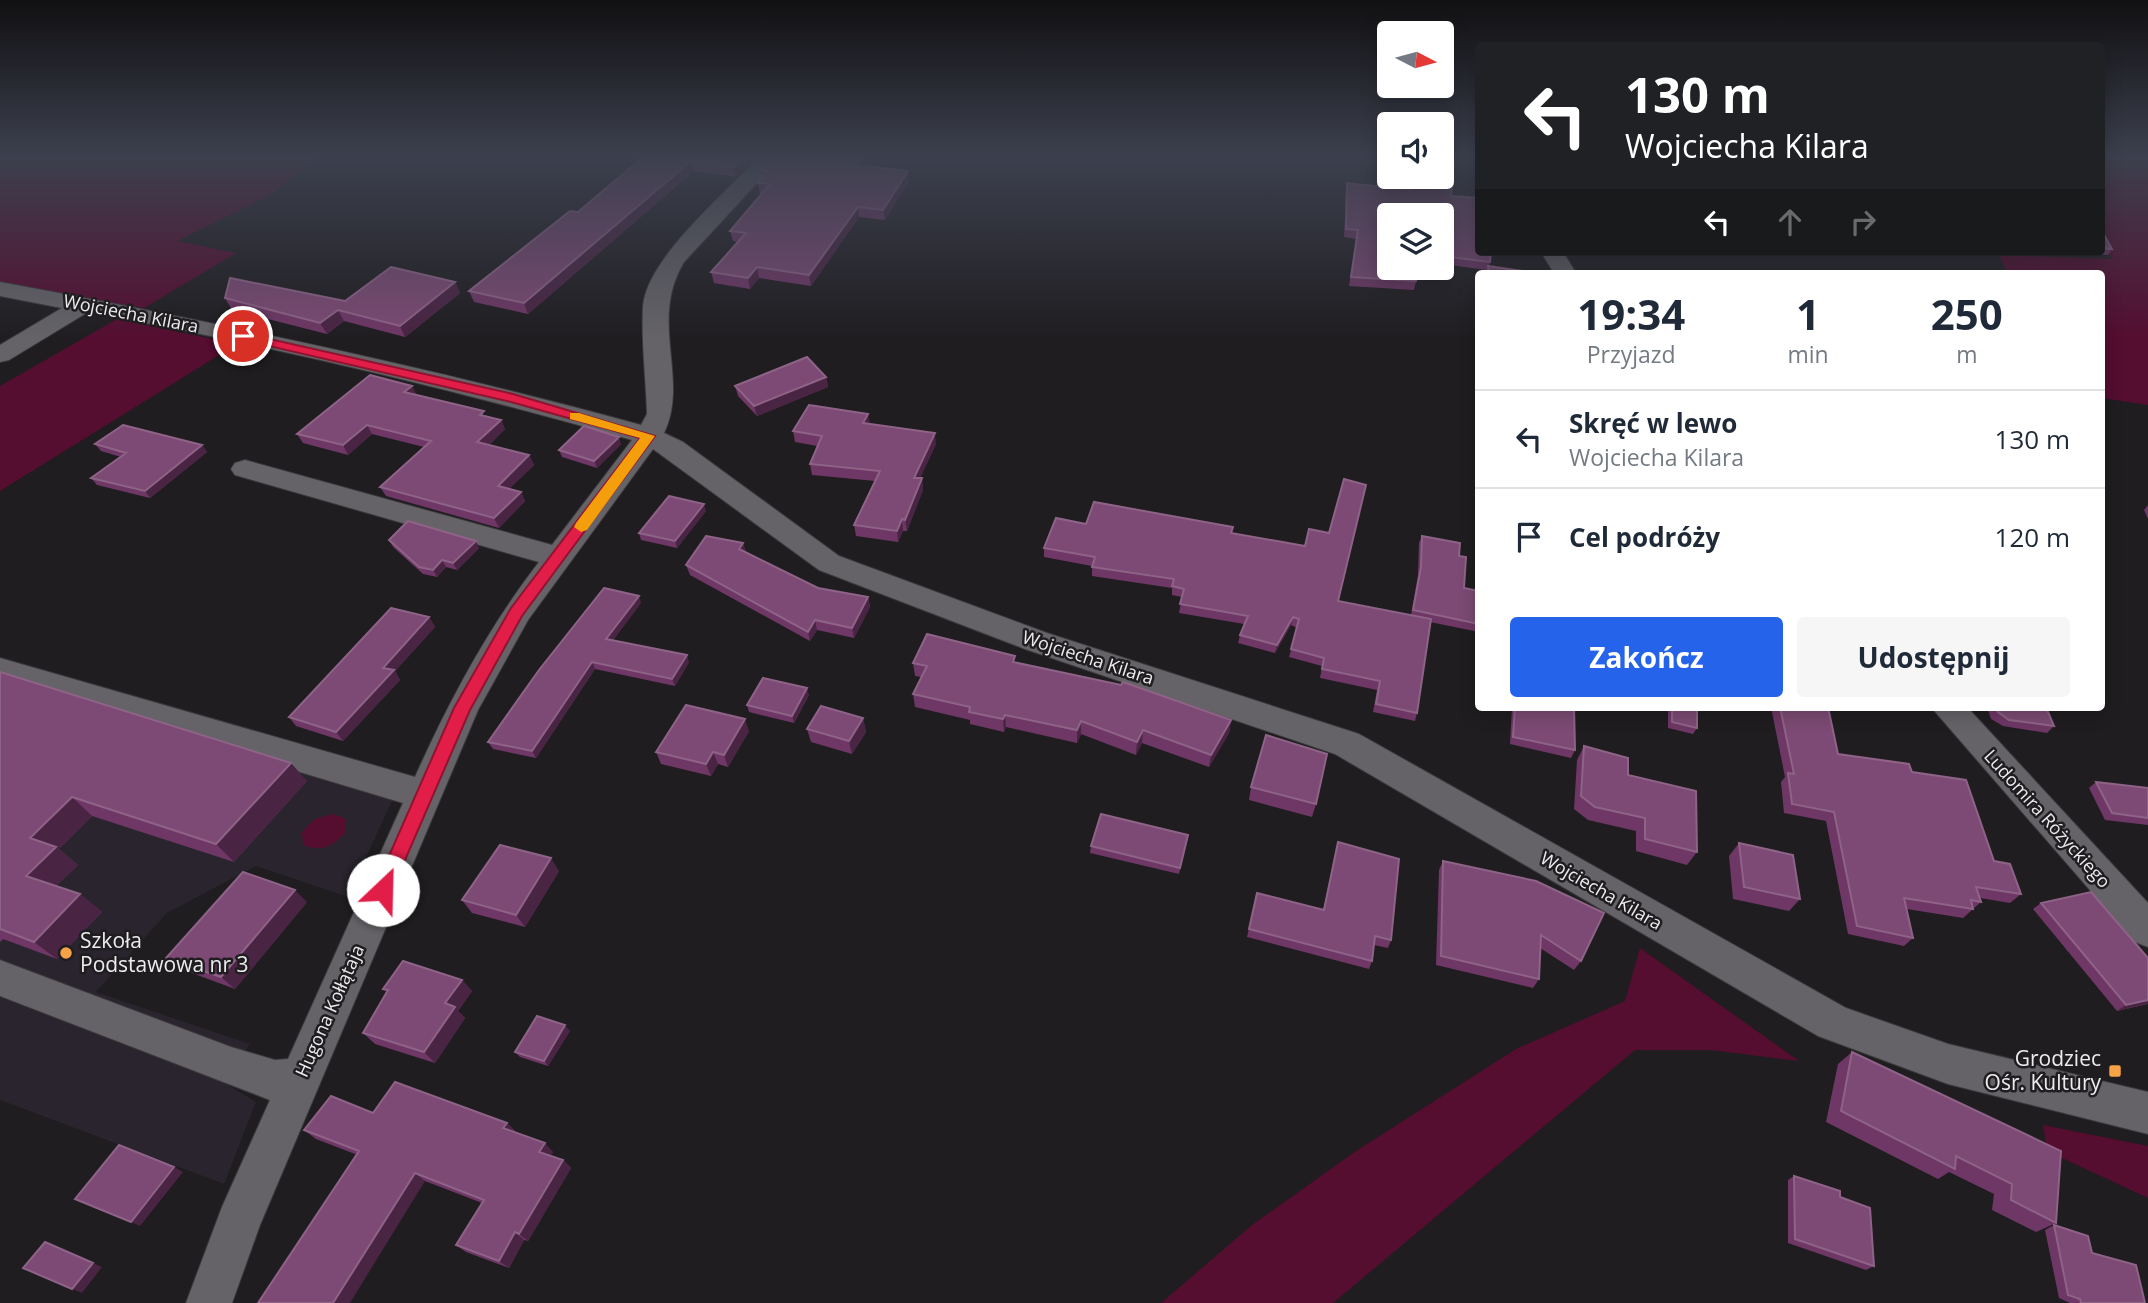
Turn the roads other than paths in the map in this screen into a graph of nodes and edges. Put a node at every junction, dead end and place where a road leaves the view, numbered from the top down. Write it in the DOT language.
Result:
graph roads {
  1 [pos="714,217"];
  2 [pos="0,289"];
  3 [pos="83,304"];
  4 [pos="0,355"];
  5 [pos="649,436"];
  6 [pos="245,469"];
  7 [pos="559,557"];
  8 [pos="0,670"];
  9 [pos="1951,711"];
  10 [pos="425,795"];
  11 [pos="2148,930"];
  12 [pos="0,978"];
  13 [pos="300,1079"];
  14 [pos="2148,1113"];
  15 [pos="209,1303"];
  1 -- 5 [label="street, Hugona Kołłątaja"];
  2 -- 3 [label="street, Wojciecha Kilara"];
  3 -- 4 [label="street"];
  3 -- 5 [label="street, Wojciecha Kilara"];
  5 -- 7 [label="street, Hugona Kołłątaja"];
  5 -- 14 [label="street, Wojciecha Kilara"];
  6 -- 7 [label="street"];
  7 -- 10 [label="street, Hugona Kołłątaja"];
  8 -- 10 [label="street"];
  9 -- 11 [label="street, Ludomira Różyckiego"];
  10 -- 13 [label="street, Hugona Kołłątaja"];
  12 -- 13 [label="street"];
  13 -- 15 [label="street, Hugona Kołłątaja"];
}
